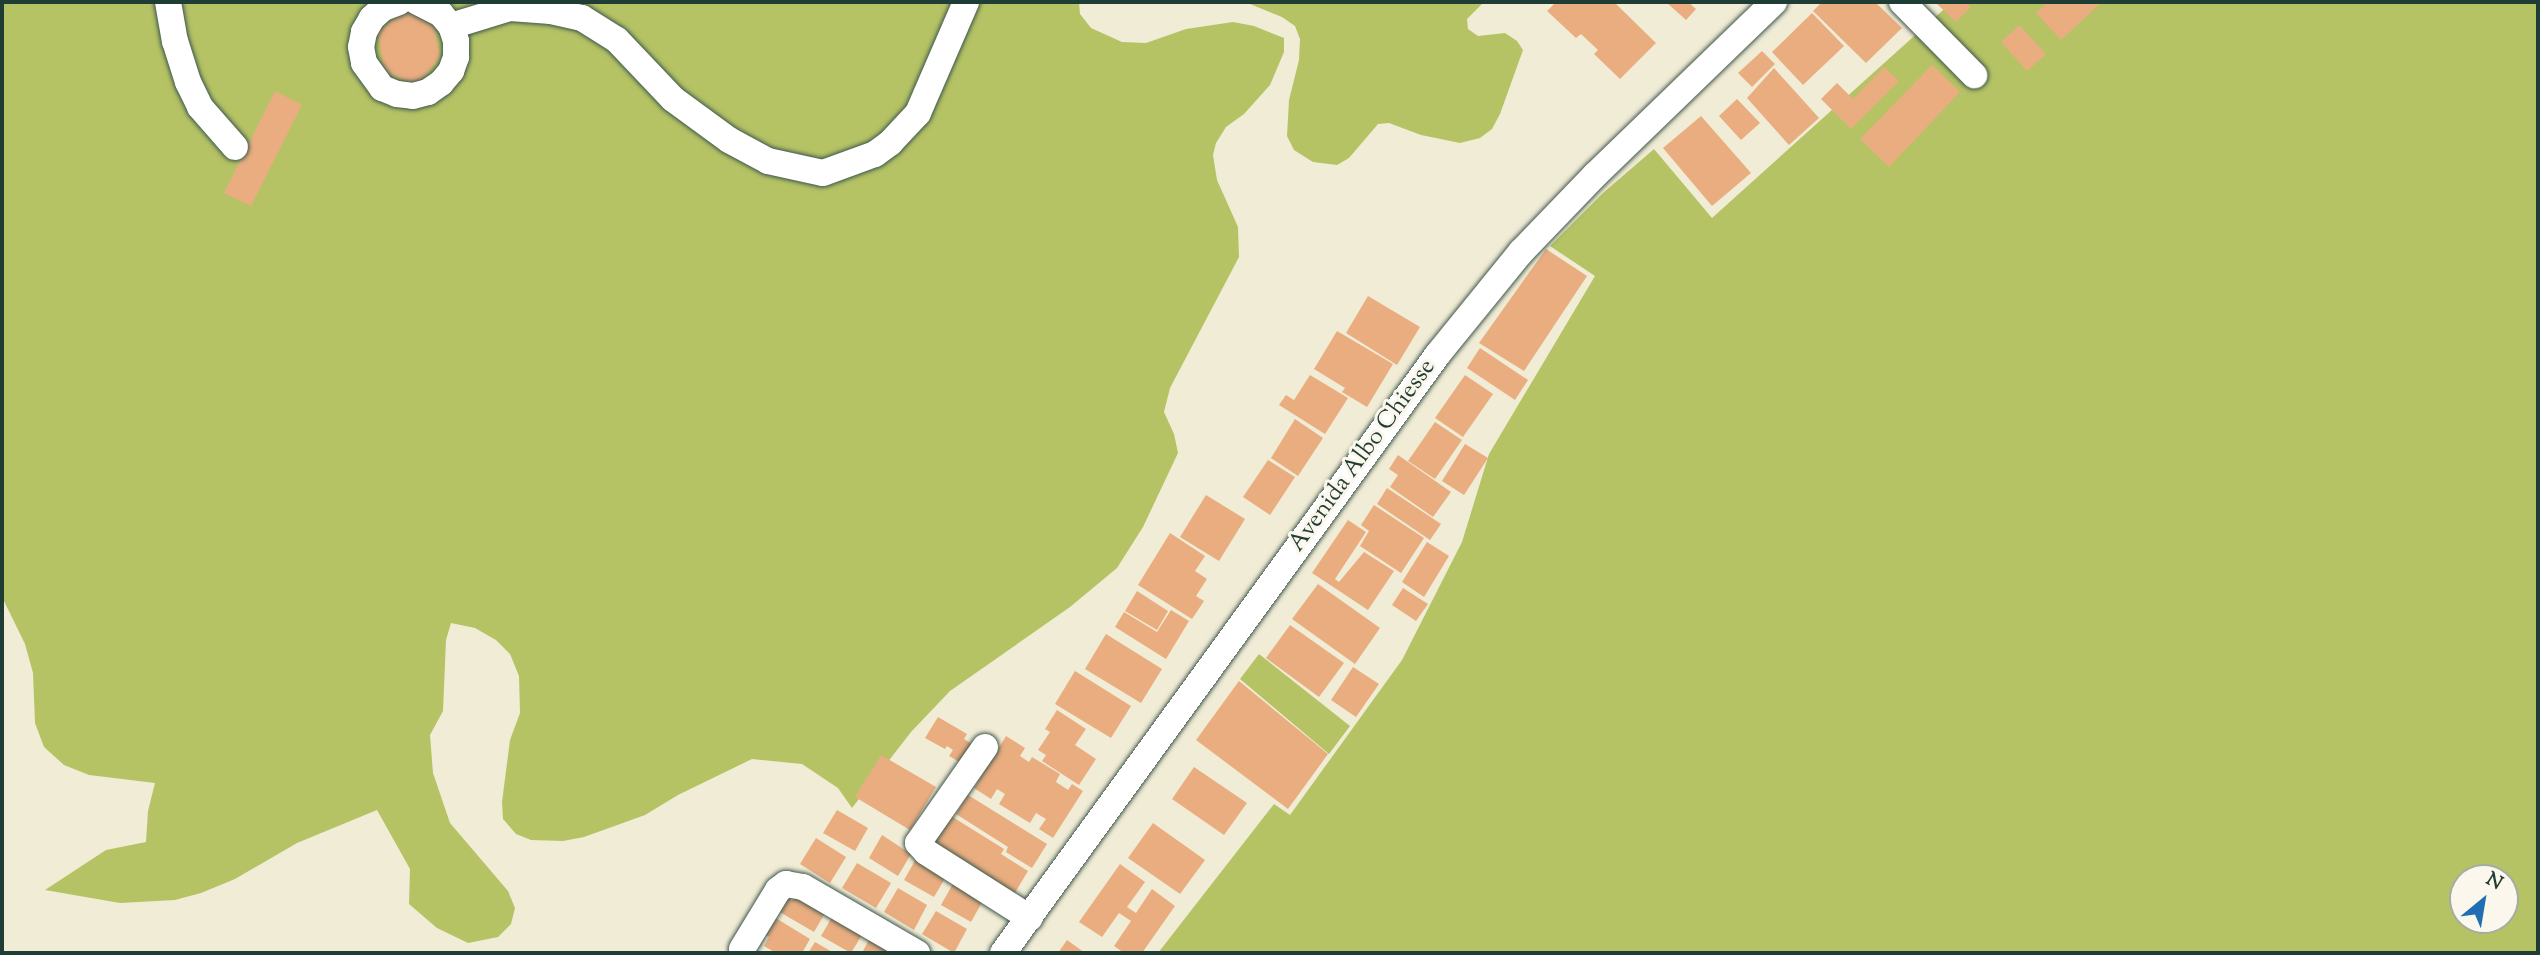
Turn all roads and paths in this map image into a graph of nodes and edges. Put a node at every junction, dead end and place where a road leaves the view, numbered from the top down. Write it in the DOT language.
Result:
graph roads {
  1 [pos="168,2"];
  2 [pos="398,2"];
  3 [pos="417,2"];
  4 [pos="966,2"];
  5 [pos="1774,2"];
  6 [pos="1902,2"];
  7 [pos="451,26"];
  8 [pos="1974,75"];
  9 [pos="235,147"];
  10 [pos="985,747"];
  11 [pos="1030,918"];
  12 [pos="741,949"];
  13 [pos="917,953"];
  14 [pos="1003,953"];
  1 -- 9 [label="street"];
  2 -- 7 [label="street"];
  3 -- 7 [label="street"];
  4 -- 7 [label="street"];
  5 -- 11 [label="street, Avenida Albo Chiesse"];
  6 -- 8 [label="street"];
  10 -- 11 [label="street"];
  11 -- 14 [label="street, Avenida Albo Chiesse"];
  12 -- 13 [label="street"];
}
